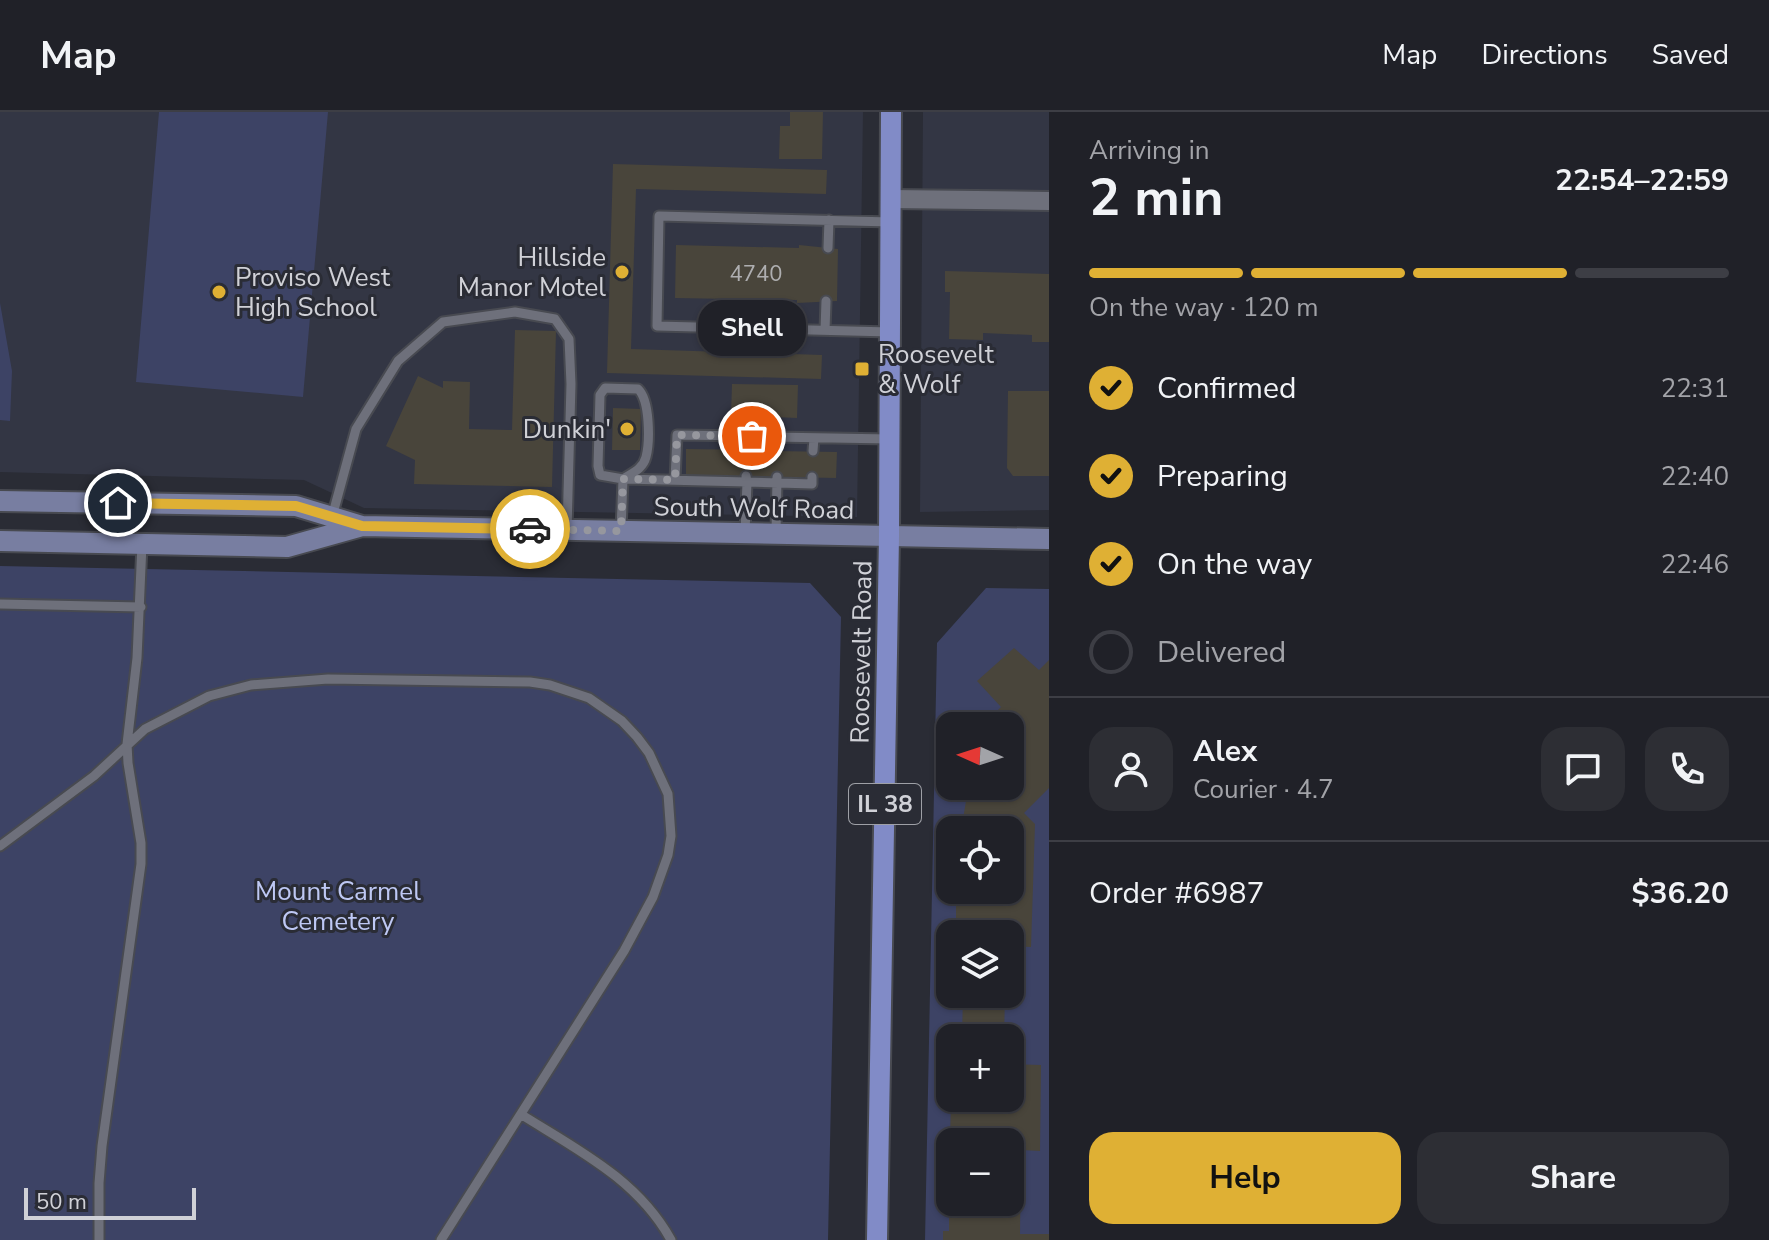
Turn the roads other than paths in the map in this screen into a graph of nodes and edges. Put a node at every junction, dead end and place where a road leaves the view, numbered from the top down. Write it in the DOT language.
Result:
graph roads {
  1 [pos="891,112"];
  2 [pos="891,199"];
  3 [pos="1049,201"];
  4 [pos="829,220"];
  5 [pos="891,222"];
  6 [pos="828,248"];
  7 [pos="826,301"];
  8 [pos="825,330"];
  9 [pos="890,332"];
  10 [pos="709,436"];
  11 [pos="814,438"];
  12 [pos="890,439"];
  13 [pos="709,449"];
  14 [pos="747,450"];
  15 [pos="778,451"];
  16 [pos="813,451"];
  17 [pos="812,477"];
  18 [pos="623,479"];
  19 [pos="746,479"];
  20 [pos="675,480"];
  21 [pos="777,480"];
  22 [pos="0,501"];
  23 [pos="332,517"];
  24 [pos="362,526"];
  25 [pos="567,530"];
  26 [pos="621,531"];
  27 [pos="745,533"];
  28 [pos="776,534"];
  29 [pos="889,536"];
  30 [pos="1049,539"];
  31 [pos="0,541"];
  32 [pos="142,544"];
  33 [pos="0,604"];
  34 [pos="141,607"];
  35 [pos="127,744"];
  36 [pos="0,846"];
  37 [pos="522,1115"];
  38 [pos="99,1240"];
  39 [pos="441,1240"];
  40 [pos="671,1240"];
  41 [pos="877,1240"];
  1 -- 2 [label="main road, Roosevelt Road / IL 38"];
  2 -- 3 [label="street"];
  2 -- 5 [label="main road, Roosevelt Road / IL 38"];
  4 -- 5 [label="lane"];
  4 -- 6 [label="lane"];
  4 -- 8 [label="lane"];
  5 -- 9 [label="main road, Roosevelt Road / IL 38"];
  7 -- 8 [label="lane"];
  8 -- 9 [label="lane"];
  9 -- 12 [label="main road, Roosevelt Road / IL 38"];
  10 -- 13 [label="lane"];
  10 -- 14 [label="lane"];
  10 -- 20 [label="lane"];
  11 -- 12 [label="lane"];
  11 -- 15 [label="lane"];
  11 -- 16 [label="lane"];
  12 -- 29 [label="main road, Roosevelt Road / IL 38"];
  17 -- 21 [label="lane"];
  18 -- 18 [label="lane"];
  18 -- 20 [label="lane"];
  18 -- 26 [label="lane"];
  19 -- 20 [label="lane"];
  19 -- 21 [label="lane"];
  19 -- 27 [label="lane"];
  21 -- 28 [label="lane"];
  22 -- 23 [label="main road, South Wolf Road"];
  23 -- 24 [label="main road, South Wolf Road"];
  23 -- 25 [label="lane"];
  24 -- 25 [label="main road, South Wolf Road"];
  24 -- 32 [label="main road, South Wolf Road"];
  25 -- 26 [label="main road, South Wolf Road"];
  26 -- 27 [label="main road, South Wolf Road"];
  27 -- 28 [label="main road, South Wolf Road"];
  28 -- 29 [label="main road, South Wolf Road"];
  29 -- 30 [label="main road, South Wolf Road"];
  29 -- 41 [label="main road, Roosevelt Road / IL 38"];
  31 -- 32 [label="main road, South Wolf Road"];
  32 -- 34 [label="lane"];
  33 -- 34 [label="lane"];
  34 -- 35 [label="lane"];
  35 -- 36 [label="lane"];
  35 -- 37 [label="lane"];
  35 -- 38 [label="lane"];
  37 -- 39 [label="lane"];
  37 -- 40 [label="lane"];
}
